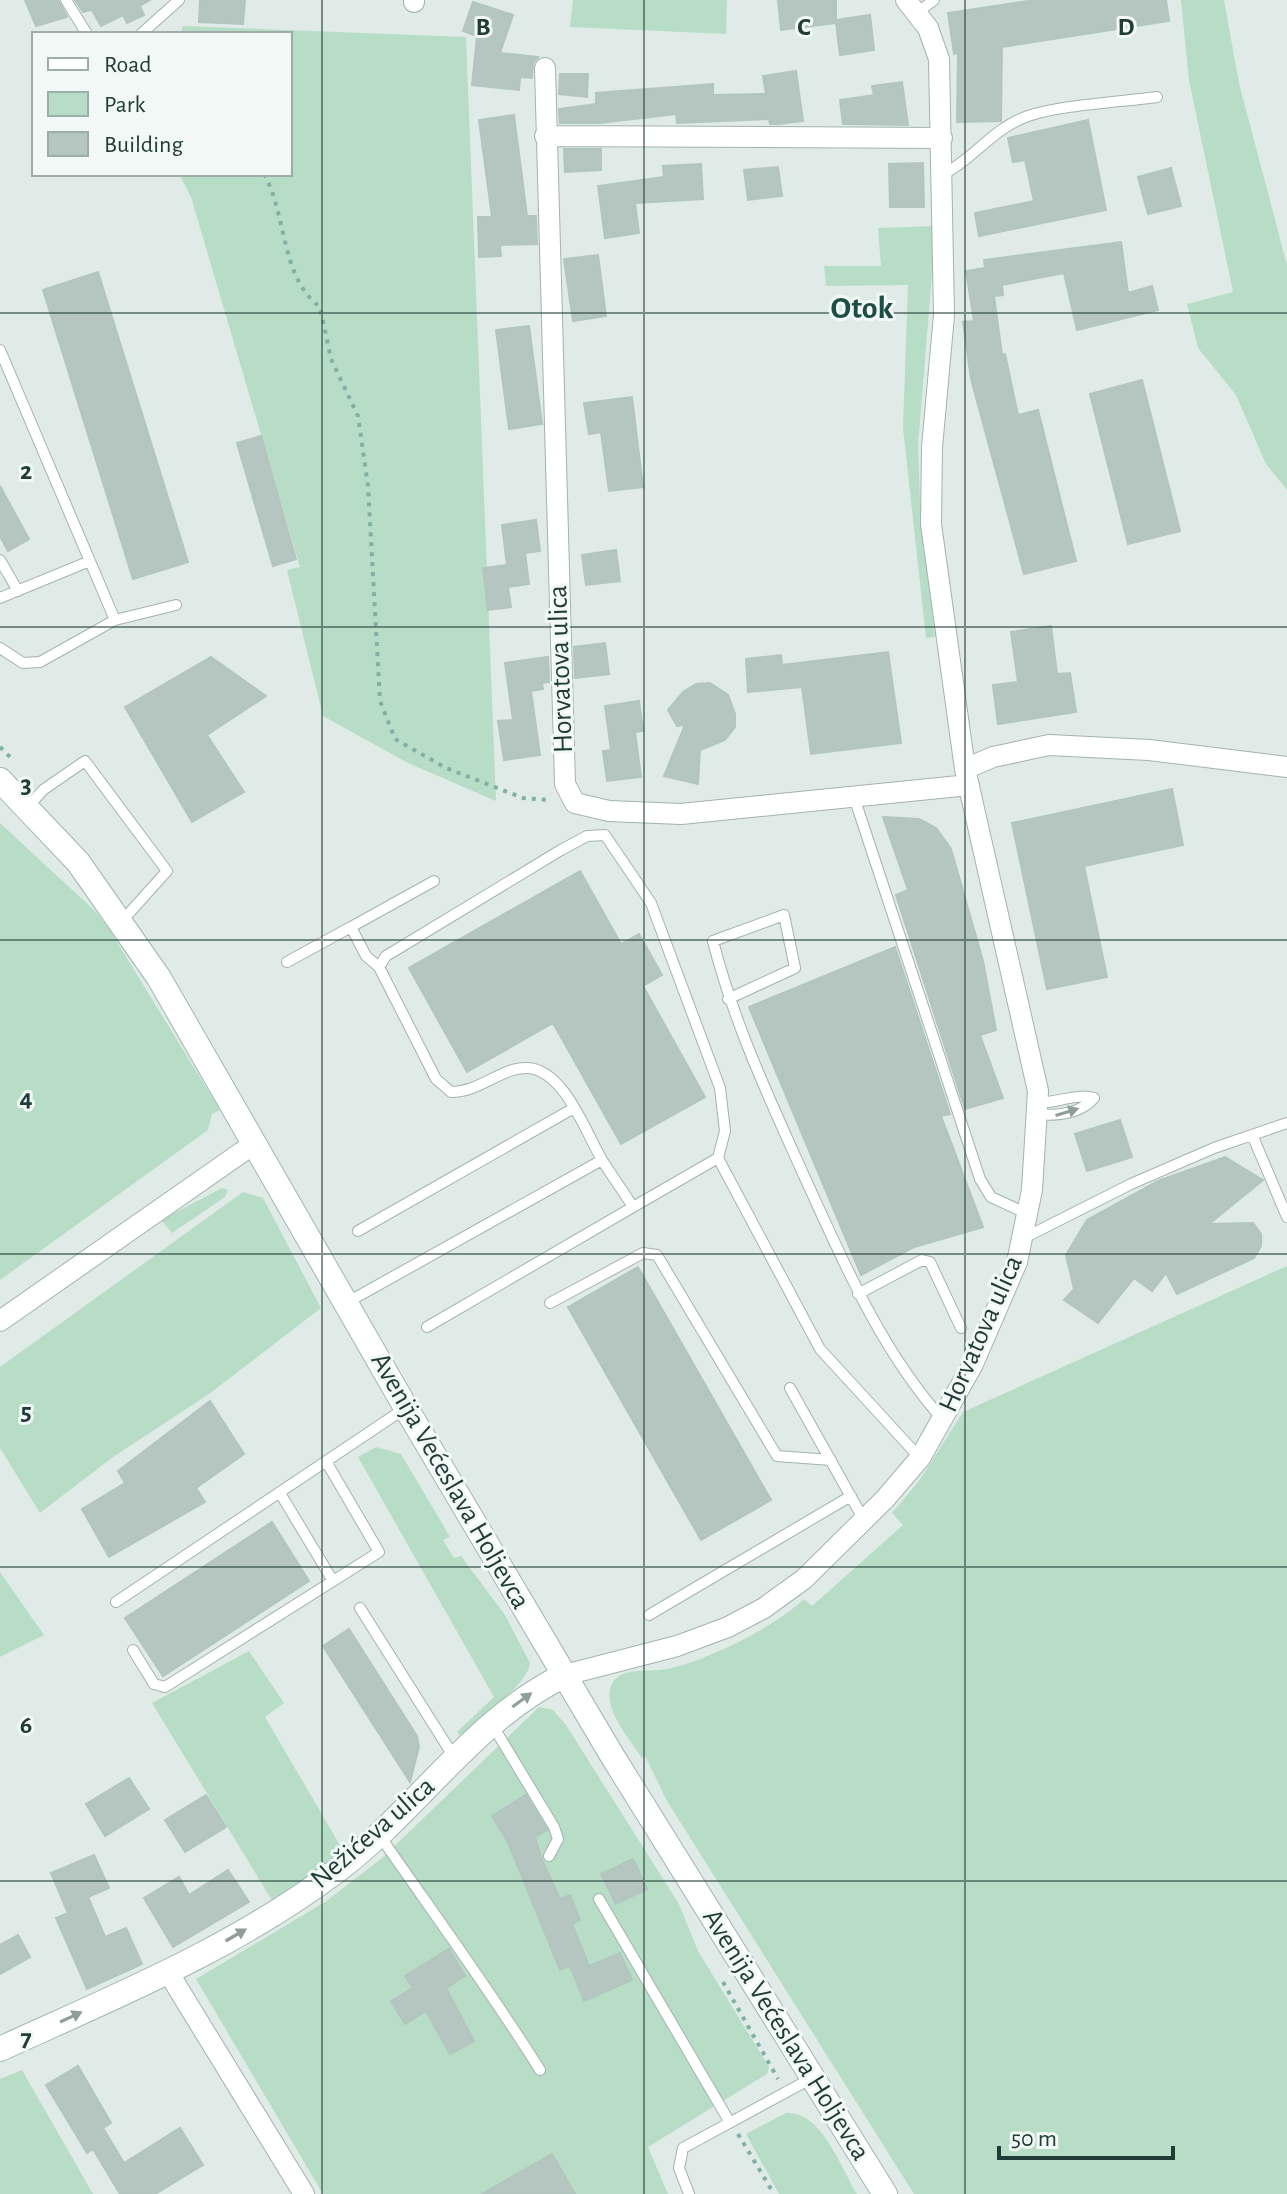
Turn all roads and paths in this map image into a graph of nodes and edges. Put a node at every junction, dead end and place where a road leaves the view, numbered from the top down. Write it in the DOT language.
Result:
graph roads {
  1 [pos="66,0"];
  2 [pos="179,0"];
  3 [pos="920,4"];
  4 [pos="86,32"];
  5 [pos="143,32"];
  6 [pos="545,68"];
  7 [pos="1157,97"];
  8 [pos="545,136"];
  9 [pos="942,138"];
  10 [pos="942,175"];
  11 [pos="265,176"];
  12 [pos="0,350"];
  13 [pos="0,560"];
  14 [pos="90,561"];
  15 [pos="18,591"];
  16 [pos="0,598"];
  17 [pos="176,605"];
  18 [pos="115,620"];
  19 [pos="0,648"];
  20 [pos="1287,767"];
  21 [pos="967,777"];
  22 [pos="0,780"];
  23 [pos="854,797"];
  24 [pos="523,798"];
  25 [pos="29,806"];
  26 [pos="434,881"];
  27 [pos="121,922"];
  28 [pos="351,927"];
  29 [pos="287,962"];
  30 [pos="379,967"];
  31 [pos="728,999"];
  32 [pos="574,1108"];
  33 [pos="1287,1123"];
  34 [pos="1253,1137"];
  35 [pos="255,1143"];
  36 [pos="718,1158"];
  37 [pos="602,1160"];
  38 [pos="633,1207"];
  39 [pos="1028,1214"];
  40 [pos="1287,1217"];
  41 [pos="358,1231"];
  42 [pos="1022,1239"];
  43 [pos="858,1294"];
  44 [pos="346,1303"];
  45 [pos="550,1303"];
  46 [pos="0,1321"];
  47 [pos="427,1327"];
  48 [pos="961,1328"];
  49 [pos="790,1388"];
  50 [pos="406,1408"];
  51 [pos="943,1420"];
  52 [pos="920,1458"];
  53 [pos="831,1460"];
  54 [pos="327,1463"];
  55 [pos="280,1493"];
  56 [pos="851,1496"];
  57 [pos="864,1520"];
  58 [pos="333,1581"];
  59 [pos="116,1602"];
  60 [pos="360,1608"];
  61 [pos="649,1615"];
  62 [pos="133,1650"];
  63 [pos="565,1675"];
  64 [pos="491,1724"];
  65 [pos="456,1759"];
  66 [pos="379,1834"];
  67 [pos="549,1856"];
  68 [pos="599,1899"];
  69 [pos="168,1972"];
  70 [pos="0,2049"];
  71 [pos="540,2070"];
  72 [pos="814,2077"];
  73 [pos="729,2121"];
  74 [pos="738,2134"];
  75 [pos="304,2194"];
  76 [pos="689,2194"];
  77 [pos="774,2194"];
  78 [pos="885,2194"];
  1 -- 4 [label="lane"];
  2 -- 5 [label="lane"];
  3 -- 9 [label="street, Horvatova ulica"];
  6 -- 8 [label="street, Horvatova ulica"];
  7 -- 10 [label="lane"];
  8 -- 9 [label="street"];
  8 -- 23 [label="street, Horvatova ulica"];
  9 -- 10 [label="street, Horvatova ulica"];
  10 -- 21 [label="street, Horvatova ulica"];
  11 -- 24 [label="path"];
  12 -- 14 [label="lane"];
  13 -- 15 [label="lane"];
  14 -- 15 [label="lane"];
  14 -- 18 [label="lane"];
  15 -- 16 [label="lane"];
  17 -- 18 [label="lane"];
  18 -- 19 [label="lane"];
  20 -- 21 [label="street, Horvatova ulica"];
  21 -- 23 [label="street, Horvatova ulica"];
  21 -- 39 [label="street, Horvatova ulica"];
  22 -- 25 [label="street, Avenija Većeslava Holjevca"];
  23 -- 39 [label="lane"];
  25 -- 27 [label="street, Avenija Većeslava Holjevca"];
  25 -- 27 [label="lane"];
  26 -- 28 [label="lane"];
  27 -- 35 [label="street, Avenija Većeslava Holjevca"];
  28 -- 29 [label="lane"];
  28 -- 30 [label="lane"];
  30 -- 32 [label="lane"];
  30 -- 36 [label="lane"];
  31 -- 31 [label="lane"];
  31 -- 43 [label="lane"];
  32 -- 37 [label="lane"];
  32 -- 41 [label="lane"];
  33 -- 34 [label="lane"];
  34 -- 40 [label="lane"];
  34 -- 42 [label="lane"];
  35 -- 44 [label="street, Avenija Većeslava Holjevca"];
  35 -- 46 [label="street"];
  36 -- 38 [label="lane"];
  36 -- 52 [label="lane"];
  37 -- 38 [label="lane"];
  37 -- 44 [label="lane"];
  38 -- 47 [label="lane"];
  39 -- 42 [label="street, Horvatova ulica"];
  42 -- 51 [label="street, Horvatova ulica"];
  43 -- 48 [label="lane"];
  43 -- 51 [label="lane"];
  44 -- 50 [label="street, Avenija Većeslava Holjevca"];
  45 -- 53 [label="lane"];
  49 -- 53 [label="lane"];
  50 -- 54 [label="lane"];
  50 -- 63 [label="street, Avenija Većeslava Holjevca"];
  51 -- 52 [label="street, Horvatova ulica"];
  52 -- 57 [label="street, Horvatova ulica"];
  53 -- 56 [label="lane"];
  54 -- 55 [label="lane"];
  54 -- 58 [label="lane"];
  55 -- 58 [label="lane"];
  55 -- 59 [label="lane"];
  56 -- 57 [label="lane"];
  56 -- 61 [label="lane"];
  57 -- 63 [label="street, Horvatova ulica"];
  58 -- 62 [label="lane"];
  60 -- 65 [label="lane"];
  64 -- 63 [label="street, Nežićeva ulica, one-way"];
  63 -- 72 [label="street, Avenija Većeslava Holjevca"];
  64 -- 65 [label="street, Nežićeva ulica"];
  64 -- 67 [label="lane"];
  65 -- 66 [label="street, Nežićeva ulica"];
  69 -- 66 [label="street, Nežićeva ulica, one-way"];
  66 -- 71 [label="lane"];
  68 -- 73 [label="lane"];
  70 -- 69 [label="street, Nežićeva ulica, one-way"];
  69 -- 75 [label="street"];
  72 -- 73 [label="lane"];
  72 -- 78 [label="street, Avenija Većeslava Holjevca"];
  73 -- 76 [label="lane"];
  74 -- 77 [label="path"];
}
